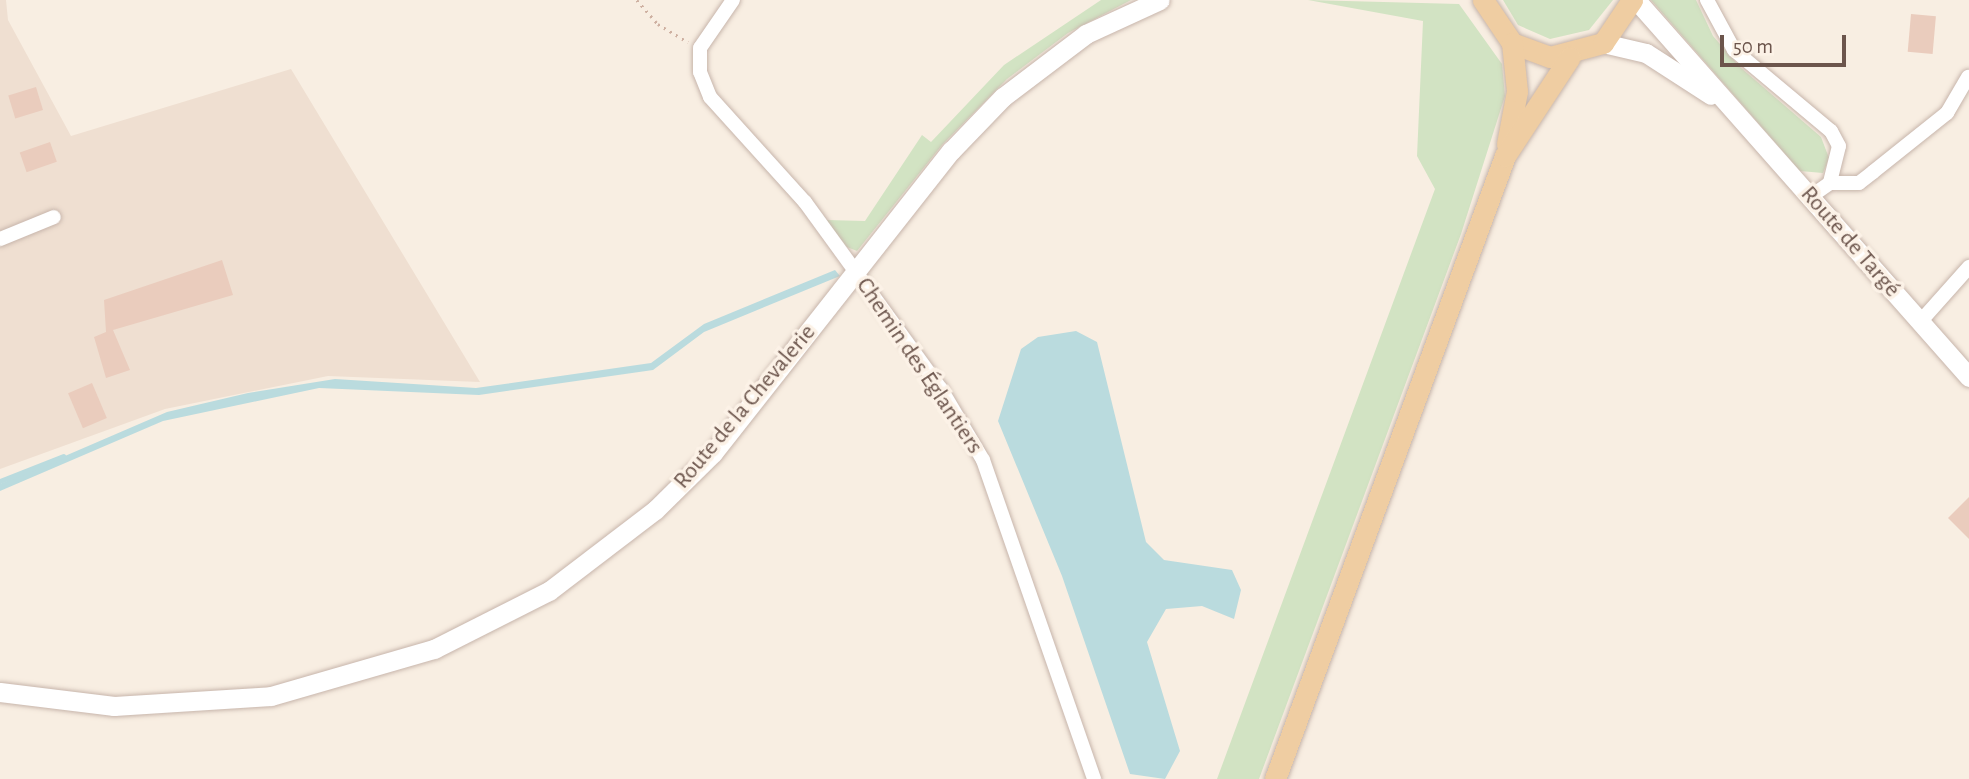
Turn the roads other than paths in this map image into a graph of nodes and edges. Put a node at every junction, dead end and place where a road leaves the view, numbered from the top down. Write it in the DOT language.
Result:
graph roads {
  1 [pos="733,0"];
  2 [pos="1160,0"];
  3 [pos="1634,0"];
  4 [pos="1707,0"];
  5 [pos="1480,1"];
  6 [pos="1512,43"];
  7 [pos="1603,43"];
  8 [pos="1570,57"];
  9 [pos="1968,77"];
  10 [pos="1730,107"];
  11 [pos="1505,156"];
  12 [pos="1830,183"];
  13 [pos="1810,197"];
  14 [pos="54,217"];
  15 [pos="0,239"];
  16 [pos="1969,267"];
  17 [pos="855,272"];
  18 [pos="1920,322"];
  19 [pos="1969,377"];
  20 [pos="0,692"];
  21 [pos="1094,779"];
  22 [pos="1275,779"];
  1 -- 17 [label="street, Chemin des Églantiers"];
  2 -- 17 [label="street, Route de la Chevalerie"];
  3 -- 7 [label="main road"];
  3 -- 10 [label="street, Route de Targé"];
  4 -- 12 [label="street"];
  5 -- 6 [label="main road"];
  6 -- 8 [label="main road"];
  6 -- 11 [label="main road"];
  7 -- 8 [label="main road"];
  7 -- 10 [label="street, Route de Targé"];
  8 -- 11 [label="main road"];
  9 -- 12 [label="street"];
  10 -- 13 [label="street, Route de Targé"];
  11 -- 22 [label="main road"];
  12 -- 13 [label="street"];
  13 -- 18 [label="street, Route de Targé"];
  14 -- 15 [label="street"];
  16 -- 18 [label="street"];
  17 -- 20 [label="street, Route de la Chevalerie"];
  17 -- 21 [label="street, Chemin des Églantiers"];
  18 -- 19 [label="street, Route de Targé"];
}
